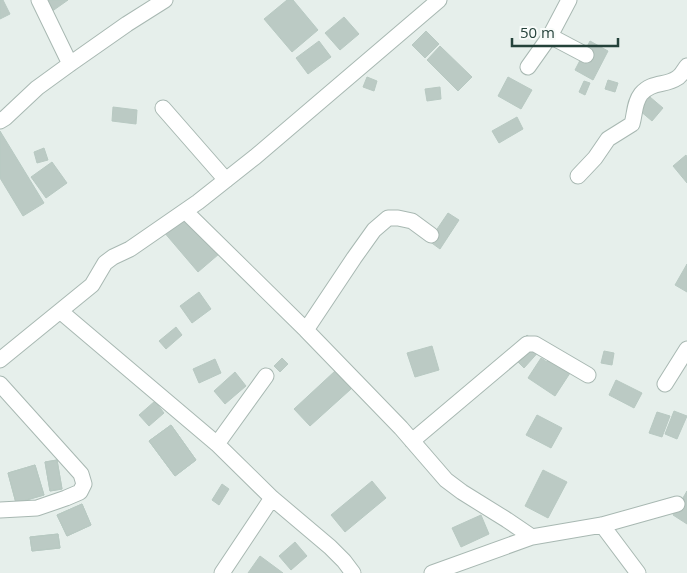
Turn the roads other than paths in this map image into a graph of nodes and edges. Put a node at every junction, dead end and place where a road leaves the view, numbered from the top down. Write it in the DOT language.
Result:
graph roads {
  1 [pos="39,0"];
  2 [pos="165,0"];
  3 [pos="439,0"];
  4 [pos="569,0"];
  5 [pos="550,36"];
  6 [pos="586,55"];
  7 [pos="70,64"];
  8 [pos="687,66"];
  9 [pos="528,67"];
  10 [pos="163,108"];
  11 [pos="0,121"];
  12 [pos="578,176"];
  13 [pos="226,180"];
  14 [pos="185,211"];
  15 [pos="431,235"];
  16 [pos="60,311"];
  17 [pos="306,330"];
  18 [pos="687,349"];
  19 [pos="0,360"];
  20 [pos="588,375"];
  21 [pos="266,376"];
  22 [pos="0,384"];
  23 [pos="665,384"];
  24 [pos="412,442"];
  25 [pos="217,444"];
  26 [pos="272,498"];
  27 [pos="677,504"];
  28 [pos="0,510"];
  29 [pos="602,525"];
  30 [pos="532,537"];
  31 [pos="222,573"];
  32 [pos="354,573"];
  33 [pos="432,573"];
  34 [pos="638,573"];
  1 -- 7 [label="street"];
  2 -- 7 [label="street"];
  3 -- 13 [label="street"];
  4 -- 5 [label="street"];
  5 -- 6 [label="street"];
  5 -- 9 [label="street"];
  7 -- 11 [label="street"];
  8 -- 12 [label="street"];
  10 -- 13 [label="street"];
  13 -- 14 [label="street"];
  14 -- 16 [label="street"];
  14 -- 17 [label="street"];
  15 -- 17 [label="street"];
  16 -- 19 [label="street"];
  16 -- 25 [label="street"];
  17 -- 24 [label="street"];
  18 -- 23 [label="street"];
  20 -- 24 [label="street"];
  21 -- 25 [label="street"];
  22 -- 28 [label="street"];
  24 -- 30 [label="street"];
  25 -- 26 [label="street"];
  26 -- 31 [label="street"];
  26 -- 32 [label="street"];
  27 -- 29 [label="street"];
  29 -- 30 [label="street"];
  29 -- 34 [label="street"];
  30 -- 33 [label="street"];
}
